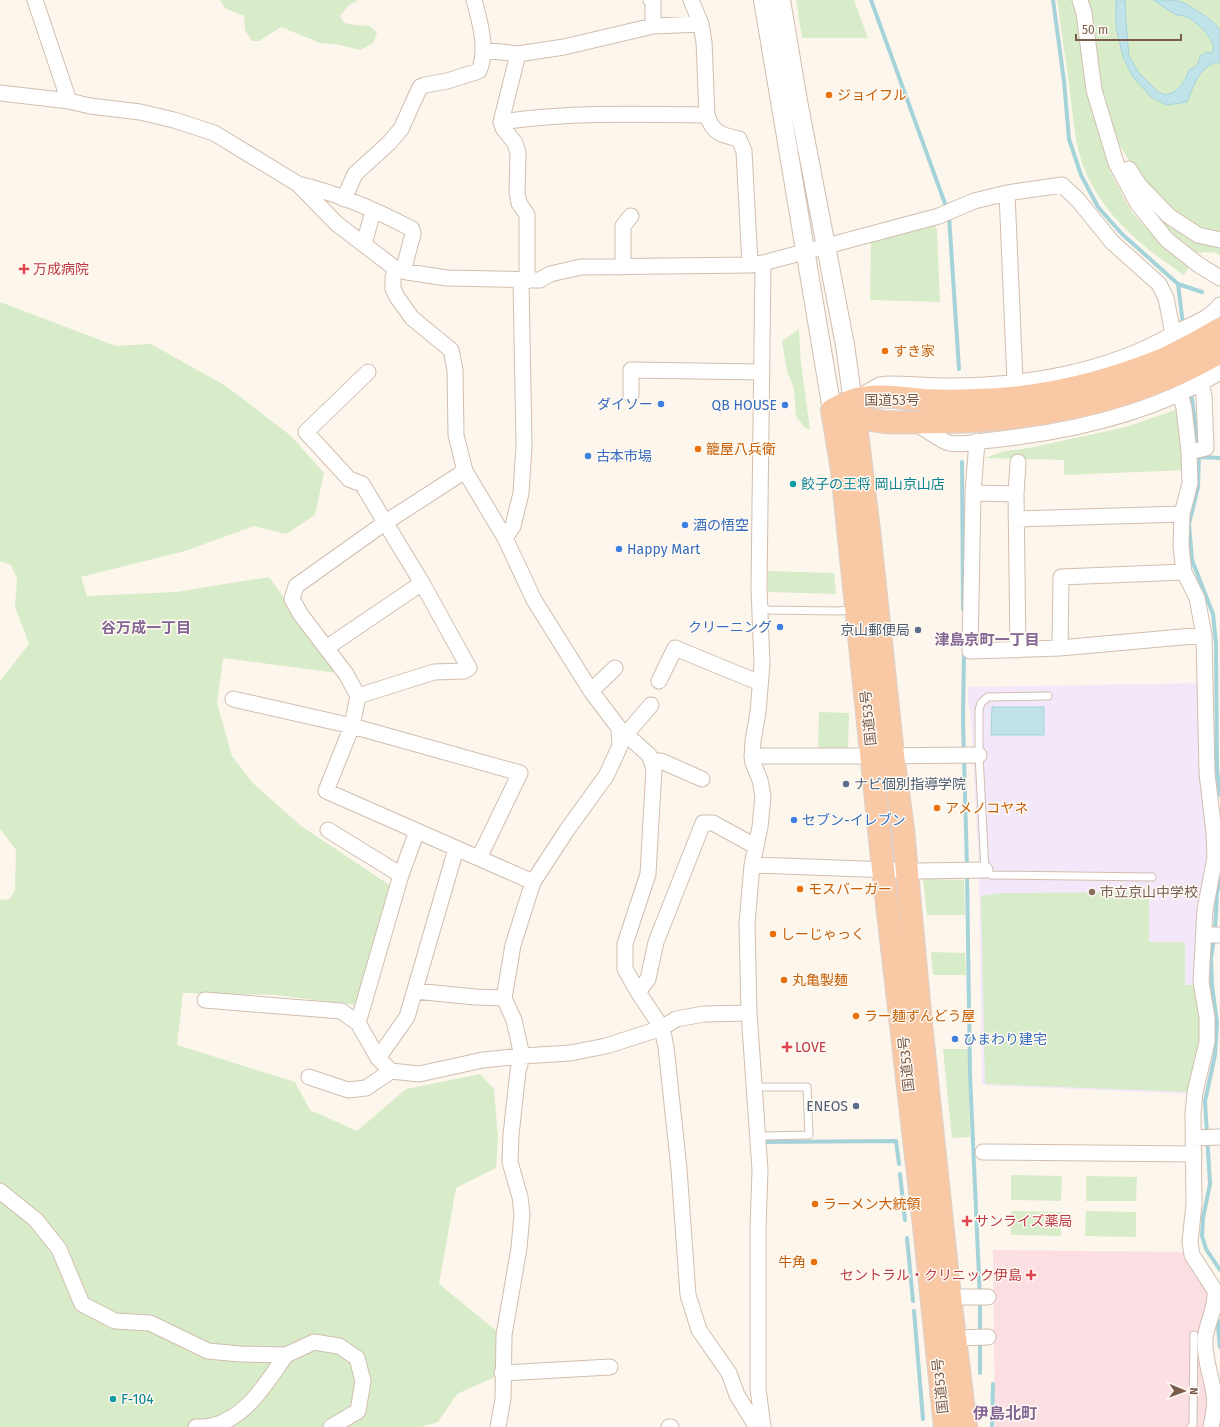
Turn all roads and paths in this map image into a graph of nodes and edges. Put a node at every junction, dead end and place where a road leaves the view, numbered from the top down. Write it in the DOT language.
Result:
graph roads {
  1 [pos="35,0"];
  2 [pos="474,0"];
  3 [pos="650,0"];
  4 [pos="691,0"];
  5 [pos="763,0"];
  6 [pos="781,0"];
  7 [pos="1080,0"];
  8 [pos="701,24"];
  9 [pos="653,26"];
  10 [pos="484,50"];
  11 [pos="518,54"];
  12 [pos="0,93"];
  13 [pos="69,101"];
  14 [pos="707,115"];
  15 [pos="500,122"];
  16 [pos="1116,163"];
  17 [pos="298,184"];
  18 [pos="1007,193"];
  19 [pos="344,199"];
  20 [pos="373,211"];
  21 [pos="631,216"];
  22 [pos="1220,240"];
  23 [pos="364,244"];
  24 [pos="826,246"];
  25 [pos="806,252"];
  26 [pos="756,264"];
  27 [pos="623,266"];
  28 [pos="400,270"];
  29 [pos="1220,278"];
  30 [pos="524,281"];
  31 [pos="1220,305"];
  32 [pos="1220,329"];
  33 [pos="1180,330"];
  34 [pos="1220,352"];
  35 [pos="368,372"];
  36 [pos="762,372"];
  37 [pos="1220,372"];
  38 [pos="1183,381"];
  39 [pos="1015,382"];
  40 [pos="631,396"];
  41 [pos="854,408"];
  42 [pos="832,410"];
  43 [pos="885,422"];
  44 [pos="915,422"];
  45 [pos="977,441"];
  46 [pos="1195,451"];
  47 [pos="859,453"];
  48 [pos="1018,462"];
  49 [pos="465,471"];
  50 [pos="973,492"];
  51 [pos="1016,494"];
  52 [pos="1182,514"];
  53 [pos="1016,519"];
  54 [pos="386,522"];
  55 [pos="505,538"];
  56 [pos="1184,572"];
  57 [pos="422,583"];
  58 [pos="760,605"];
  59 [pos="857,610"];
  60 [pos="1204,635"];
  61 [pos="326,648"];
  62 [pos="1060,648"];
  63 [pos="1018,650"];
  64 [pos="615,668"];
  65 [pos="660,681"];
  66 [pos="760,683"];
  67 [pos="591,691"];
  68 [pos="358,696"];
  69 [pos="1048,696"];
  70 [pos="233,698"];
  71 [pos="651,705"];
  72 [pos="352,726"];
  73 [pos="623,731"];
  74 [pos="969,755"];
  75 [pos="752,756"];
  76 [pos="882,756"];
  77 [pos="651,761"];
  78 [pos="702,779"];
  79 [pos="328,830"];
  80 [pos="417,831"];
  81 [pos="755,846"];
  82 [pos="456,849"];
  83 [pos="479,858"];
  84 [pos="752,865"];
  85 [pos="883,869"];
  86 [pos="907,870"];
  87 [pos="974,871"];
  88 [pos="401,875"];
  89 [pos="1152,877"];
  90 [pos="532,882"];
  91 [pos="1213,935"];
  92 [pos="415,991"];
  93 [pos="638,992"];
  94 [pos="504,998"];
  95 [pos="205,1000"];
  96 [pos="749,1012"];
  97 [pos="358,1023"];
  98 [pos="662,1028"];
  99 [pos="522,1056"];
  100 [pos="378,1058"];
  101 [pos="391,1072"];
  102 [pos="309,1077"];
  103 [pos="754,1087"];
  104 [pos="757,1136"];
  105 [pos="1217,1137"];
  106 [pos="1195,1138"];
  107 [pos="983,1152"];
  108 [pos="1194,1154"];
  109 [pos="0,1191"];
  110 [pos="950,1297"];
  111 [pos="982,1297"];
  112 [pos="1194,1335"];
  113 [pos="983,1337"];
  114 [pos="956,1338"];
  115 [pos="286,1356"];
  116 [pos="610,1367"];
  117 [pos="502,1373"];
  118 [pos="196,1427"];
  119 [pos="331,1427"];
  120 [pos="498,1427"];
  121 [pos="758,1427"];
  122 [pos="764,1427"];
  123 [pos="945,1427"];
  124 [pos="966,1427"];
  125 [pos="1191,1427"];
  126 [pos="1211,1427"];
  1 -- 13 [label="street"];
  2 -- 10 [label="street"];
  3 -- 9 [label="street"];
  4 -- 8 [label="street"];
  5 -- 25 [label="street"];
  6 -- 24 [label="street"];
  7 -- 16 [label="street"];
  8 -- 9 [label="street"];
  8 -- 14 [label="street"];
  9 -- 11 [label="street"];
  10 -- 11 [label="street"];
  10 -- 19 [label="street"];
  11 -- 15 [label="street"];
  12 -- 13 [label="street"];
  13 -- 17 [label="street"];
  14 -- 15 [label="street"];
  14 -- 26 [label="street"];
  15 -- 30 [label="street"];
  16 -- 22 [label="street"];
  16 -- 29 [label="street"];
  17 -- 19 [label="street"];
  17 -- 23 [label="street"];
  18 -- 24 [label="street"];
  18 -- 33 [label="street"];
  18 -- 39 [label="street"];
  19 -- 20 [label="street"];
  20 -- 23 [label="street"];
  20 -- 28 [label="street"];
  21 -- 27 [label="street"];
  23 -- 28 [label="street"];
  24 -- 25 [label="street"];
  24 -- 41 [label="street"];
  25 -- 26 [label="street"];
  25 -- 42 [label="street"];
  26 -- 27 [label="street"];
  26 -- 36 [label="street"];
  27 -- 30 [label="street"];
  28 -- 30 [label="street"];
  28 -- 49 [label="street"];
  30 -- 55 [label="street"];
  31 -- 33 [label="street"];
  32 -- 38 [label="highway, 国道53号"];
  33 -- 39 [label="street"];
  34 -- 38 [label="highway, 国道53号"];
  35 -- 54 [label="street"];
  36 -- 40 [label="street"];
  36 -- 58 [label="street"];
  37 -- 38 [label="street"];
  38 -- 41 [label="highway, 国道53号"];
  38 -- 44 [label="highway, 国道53号"];
  38 -- 45 [label="street"];
  38 -- 46 [label="street"];
  38 -- 46 [label="street"];
  39 -- 41 [label="street"];
  41 -- 42 [label="highway, 国道53号"];
  41 -- 43 [label="highway, 国道53号"];
  41 -- 47 [label="highway, 国道53号"];
  42 -- 59 [label="highway, 国道53号"];
  43 -- 44 [label="highway, 国道53号"];
  43 -- 47 [label="highway"];
  44 -- 45 [label="street"];
  45 -- 50 [label="street"];
  46 -- 52 [label="street"];
  47 -- 76 [label="highway, 国道53号"];
  48 -- 51 [label="street"];
  49 -- 54 [label="street"];
  49 -- 55 [label="street"];
  50 -- 51 [label="street"];
  50 -- 63 [label="street"];
  51 -- 53 [label="street"];
  52 -- 53 [label="street"];
  52 -- 56 [label="street"];
  53 -- 63 [label="street"];
  54 -- 57 [label="street"];
  54 -- 61 [label="street"];
  55 -- 67 [label="street"];
  56 -- 60 [label="street"];
  56 -- 62 [label="street"];
  57 -- 61 [label="street"];
  57 -- 68 [label="street"];
  58 -- 59 [label="lane"];
  58 -- 66 [label="street"];
  59 -- 76 [label="highway, 国道53号"];
  60 -- 62 [label="street"];
  60 -- 91 [label="street"];
  61 -- 68 [label="street"];
  62 -- 63 [label="street"];
  64 -- 67 [label="street"];
  65 -- 66 [label="street"];
  66 -- 75 [label="street"];
  67 -- 73 [label="street"];
  68 -- 72 [label="street"];
  69 -- 74 [label="lane"];
  70 -- 72 [label="street"];
  71 -- 73 [label="street"];
  72 -- 80 [label="street"];
  72 -- 83 [label="street"];
  73 -- 77 [label="street"];
  73 -- 90 [label="street"];
  74 -- 76 [label="street"];
  74 -- 87 [label="lane"];
  75 -- 76 [label="street"];
  75 -- 81 [label="street"];
  76 -- 85 [label="highway, 国道53号"];
  76 -- 86 [label="highway, 国道53号"];
  77 -- 78 [label="street"];
  77 -- 93 [label="street"];
  79 -- 88 [label="street"];
  80 -- 82 [label="street"];
  80 -- 88 [label="street"];
  81 -- 84 [label="street"];
  81 -- 93 [label="street"];
  82 -- 83 [label="street"];
  82 -- 92 [label="street"];
  83 -- 90 [label="street"];
  84 -- 85 [label="street"];
  84 -- 96 [label="street"];
  85 -- 86 [label="street"];
  85 -- 123 [label="highway, 国道53号"];
  86 -- 87 [label="street"];
  86 -- 110 [label="highway, 国道53号"];
  87 -- 89 [label="lane"];
  88 -- 97 [label="street"];
  90 -- 94 [label="street"];
  91 -- 106 [label="street"];
  92 -- 94 [label="street"];
  92 -- 100 [label="street"];
  93 -- 98 [label="street"];
  94 -- 99 [label="street"];
  95 -- 97 [label="street"];
  96 -- 98 [label="street"];
  96 -- 103 [label="street"];
  97 -- 100 [label="street"];
  98 -- 99 [label="street"];
  98 -- 121 [label="street"];
  99 -- 101 [label="street"];
  99 -- 117 [label="street"];
  100 -- 101 [label="street"];
  101 -- 102 [label="street"];
  103 -- 104 [label="street"];
  103 -- 104 [label="lane"];
  104 -- 122 [label="street"];
  105 -- 106 [label="street"];
  106 -- 108 [label="street"];
  107 -- 108 [label="street"];
  108 -- 126 [label="street"];
  109 -- 115 [label="street"];
  110 -- 111 [label="street"];
  110 -- 114 [label="highway, 国道53号"];
  112 -- 125 [label="lane"];
  113 -- 114 [label="street"];
  114 -- 124 [label="highway, 国道53号"];
  115 -- 118 [label="street"];
  115 -- 119 [label="street"];
  116 -- 117 [label="street"];
  117 -- 120 [label="street"];
}
